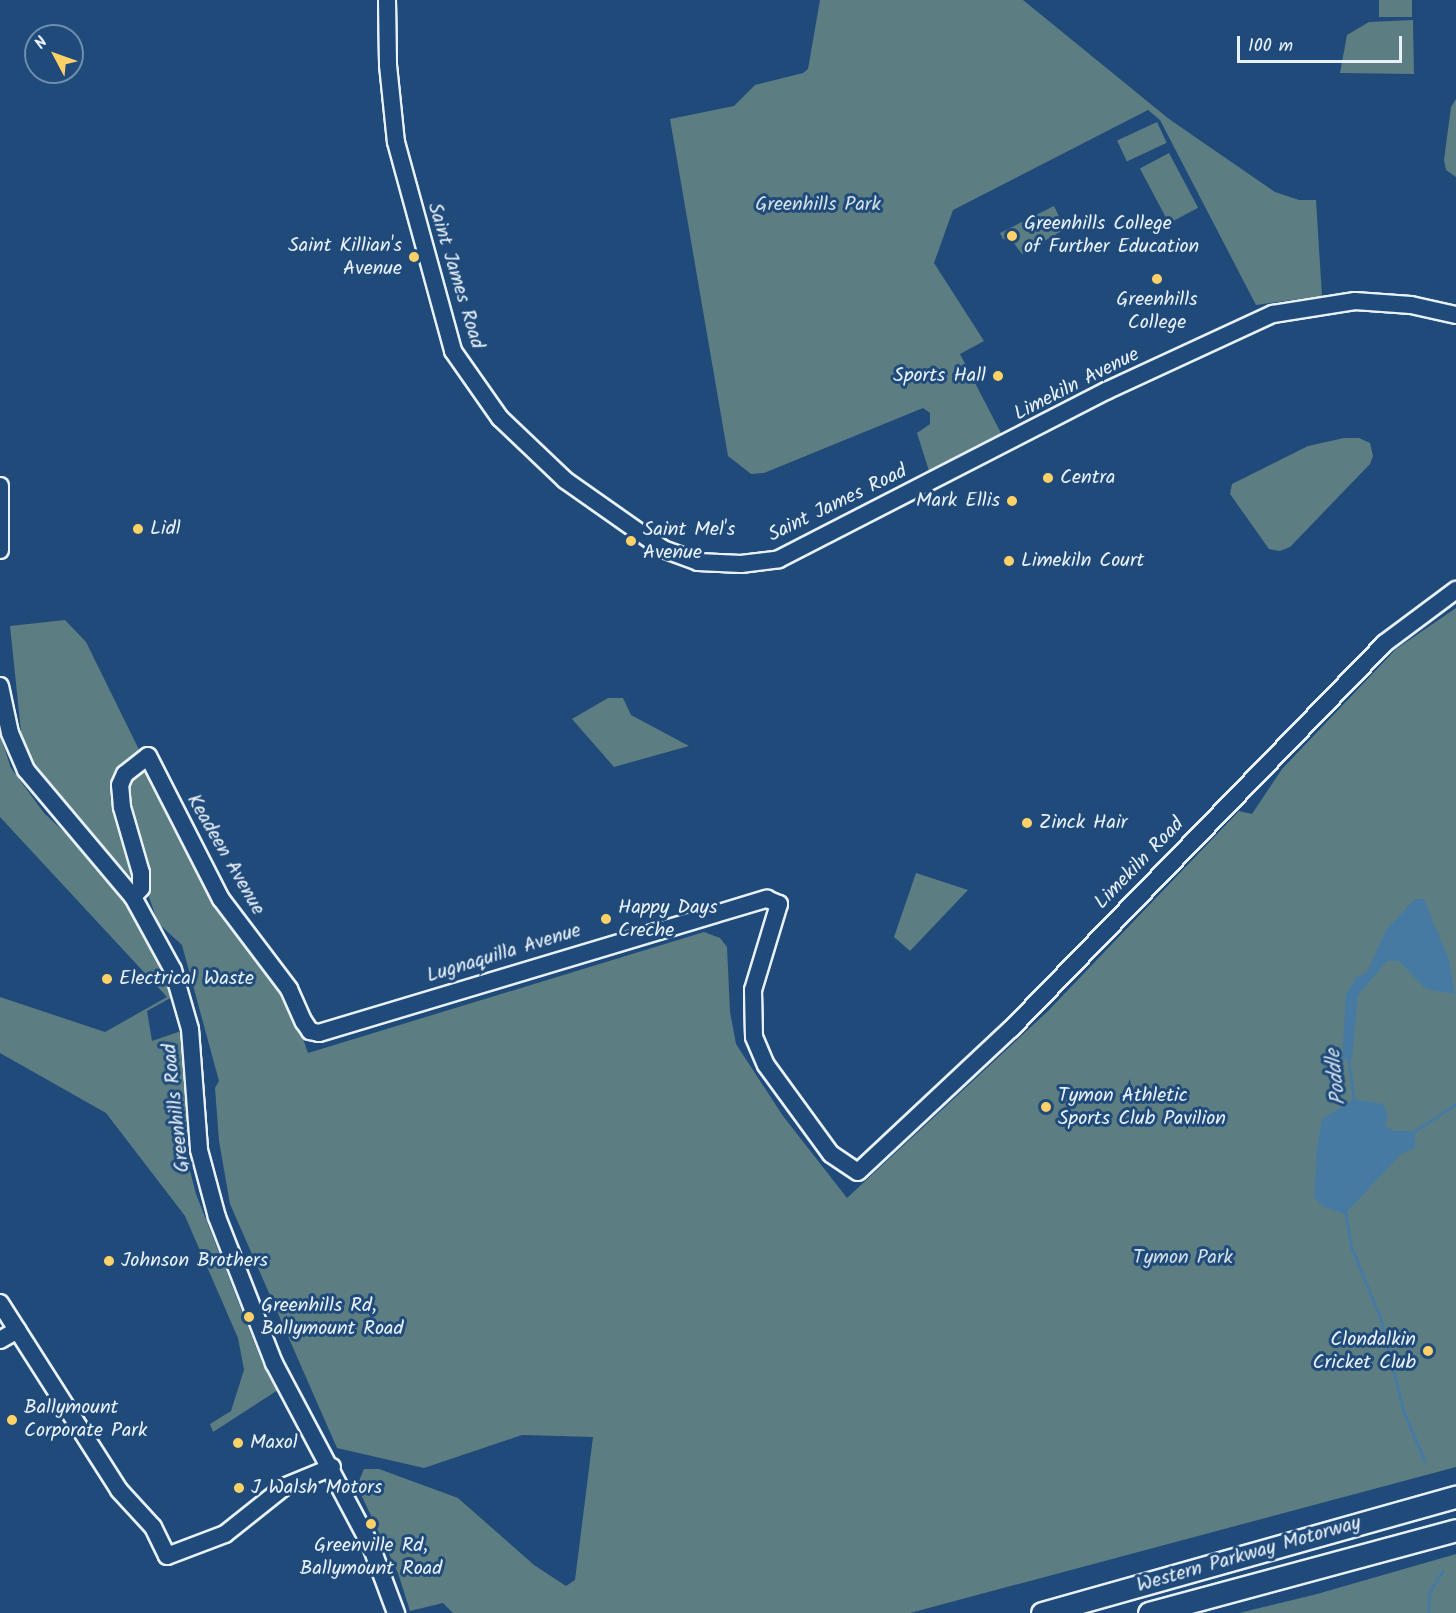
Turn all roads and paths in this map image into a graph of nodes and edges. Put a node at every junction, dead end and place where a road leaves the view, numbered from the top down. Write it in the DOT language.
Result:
graph roads {
  1 [pos="387,0"];
  2 [pos="1456,315"];
  3 [pos="936,481"];
  4 [pos="0,486"];
  5 [pos="0,550"];
  6 [pos="1456,590"];
  7 [pos="0,686"];
  8 [pos="133,897"];
  9 [pos="779,904"];
  10 [pos="310,1031"];
  11 [pos="0,1303"];
  12 [pos="17,1330"];
  13 [pos="0,1340"];
  14 [pos="332,1467"];
  15 [pos="1456,1497"];
  16 [pos="1456,1530"];
  17 [pos="396,1613"];
  18 [pos="1042,1613"];
  19 [pos="1149,1613"];
  1 -- 3 [label="street, Saint James Road"];
  2 -- 3 [label="street, Limekiln Avenue"];
  4 -- 5 [label="street"];
  6 -- 9 [label="street, Limekiln Road"];
  7 -- 8 [label="street, Greenhills Road"];
  8 -- 10 [label="street, Keadeen Avenue"];
  8 -- 14 [label="street, Greenhills Road"];
  9 -- 10 [label="street, Lugnaquilla Avenue"];
  11 -- 12 [label="street"];
  12 -- 13 [label="street"];
  12 -- 14 [label="street"];
  14 -- 17 [label="street, Greenhills Road"];
  15 -- 18 [label="highway, Western Parkway Motorway"];
  16 -- 19 [label="highway, Western Parkway Motorway"];
}
